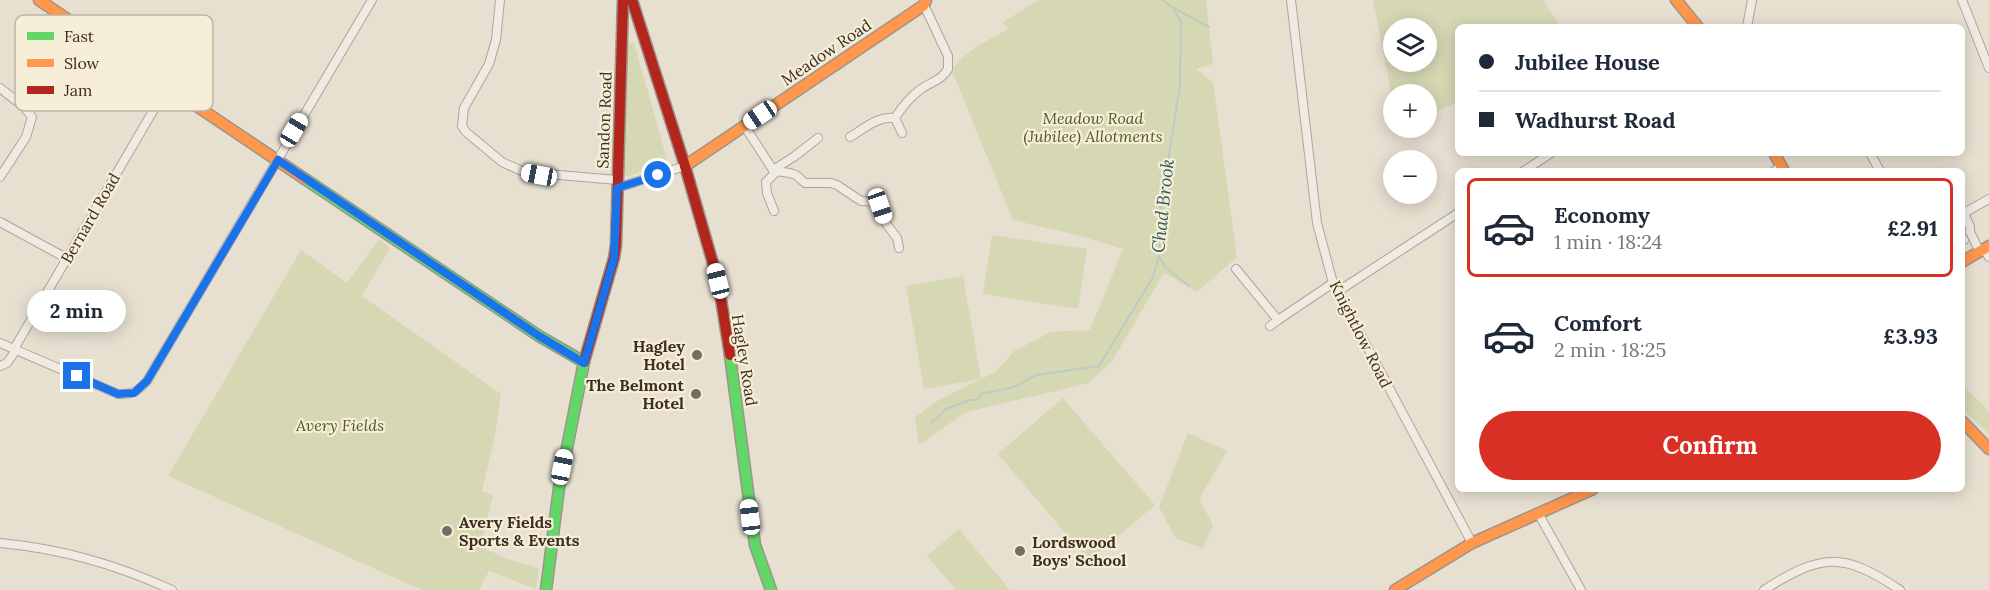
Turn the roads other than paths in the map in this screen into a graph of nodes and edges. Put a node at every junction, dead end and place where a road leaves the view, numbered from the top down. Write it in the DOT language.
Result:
graph roads {
  1 [pos="39,0"];
  2 [pos="372,0"];
  3 [pos="500,0"];
  4 [pos="623,0"];
  5 [pos="632,0"];
  6 [pos="1291,0"];
  7 [pos="1676,0"];
  8 [pos="1752,0"];
  9 [pos="1962,0"];
  10 [pos="925,2"];
  11 [pos="61,15"];
  12 [pos="636,17"];
  13 [pos="1696,24"];
  14 [pos="1748,24"];
  15 [pos="622,39"];
  16 [pos="1989,68"];
  17 [pos="0,88"];
  18 [pos="15,100"];
  19 [pos="27,111"];
  20 [pos="153,111"];
  21 [pos="203,111"];
  22 [pos="895,118"];
  23 [pos="744,125"];
  24 [pos="902,132"];
  25 [pos="850,137"];
  26 [pos="818,138"];
  27 [pos="1546,156"];
  28 [pos="278,160"];
  29 [pos="686,166"];
  30 [pos="1528,168"];
  31 [pos="774,171"];
  32 [pos="0,177"];
  33 [pos="617,184"];
  34 [pos="1989,199"];
  35 [pos="774,210"];
  36 [pos="1965,212"];
  37 [pos="1455,215"];
  38 [pos="1965,215"];
  39 [pos="0,222"];
  40 [pos="899,248"];
  41 [pos="1985,251"];
  42 [pos="66,258"];
  43 [pos="1965,261"];
  44 [pos="1236,269"];
  45 [pos="1334,283"];
  46 [pos="1336,292"];
  47 [pos="1278,320"];
  48 [pos="1270,326"];
  49 [pos="0,343"];
  50 [pos="15,350"];
  51 [pos="584,363"];
  52 [pos="0,366"];
  53 [pos="1965,424"];
  54 [pos="1989,449"];
  55 [pos="1586,492"];
  56 [pos="1538,513"];
  57 [pos="0,543"];
  58 [pos="1472,543"];
  59 [pos="172,590"];
  60 [pos="546,590"];
  61 [pos="771,590"];
  62 [pos="1395,590"];
  63 [pos="1581,590"];
  64 [pos="1764,590"];
  65 [pos="1900,590"];
  1 -- 11 [label="main road"];
  2 -- 28 [label="street"];
  3 -- 33 [label="street"];
  4 -- 15 [label="main road, Sandon Road"];
  5 -- 12 [label="main road, Hagley Road"];
  6 -- 45 [label="street, Knightlow Road"];
  7 -- 13 [label="main road"];
  8 -- 14 [label="street"];
  9 -- 16 [label="street"];
  10 -- 22 [label="street"];
  10 -- 23 [label="main road, Meadow Road"];
  12 -- 15 [label="main road"];
  12 -- 29 [label="main road, Hagley Road"];
  15 -- 33 [label="main road, Sandon Road"];
  17 -- 18 [label="street"];
  19 -- 32 [label="street"];
  20 -- 42 [label="street, Bernard Road"];
  21 -- 28 [label="main road"];
  22 -- 24 [label="street"];
  22 -- 25 [label="street"];
  23 -- 29 [label="main road, Meadow Road"];
  23 -- 31 [label="street"];
  26 -- 31 [label="street"];
  27 -- 30 [label="street"];
  28 -- 50 [label="street"];
  28 -- 51 [label="main road"];
  29 -- 33 [label="street, Meadow Road"];
  29 -- 61 [label="main road, Hagley Road"];
  31 -- 35 [label="street"];
  31 -- 40 [label="street"];
  33 -- 51 [label="main road, Sandon Road"];
  34 -- 36 [label="street"];
  37 -- 46 [label="street"];
  38 -- 41 [label="street"];
  39 -- 42 [label="street"];
  41 -- 43 [label="main road"];
  42 -- 50 [label="street, Bernard Road"];
  44 -- 47 [label="street"];
  45 -- 46 [label="street, Knightlow Road"];
  45 -- 47 [label="street"];
  46 -- 58 [label="street, Knightlow Road"];
  47 -- 48 [label="street"];
  49 -- 50 [label="street"];
  50 -- 52 [label="street, Bernard Road"];
  51 -- 60 [label="main road, Sandon Road"];
  53 -- 54 [label="main road"];
  55 -- 56 [label="main road"];
  56 -- 58 [label="main road"];
  56 -- 63 [label="street"];
  57 -- 59 [label="street"];
  58 -- 62 [label="main road"];
  64 -- 65 [label="street"];
}
